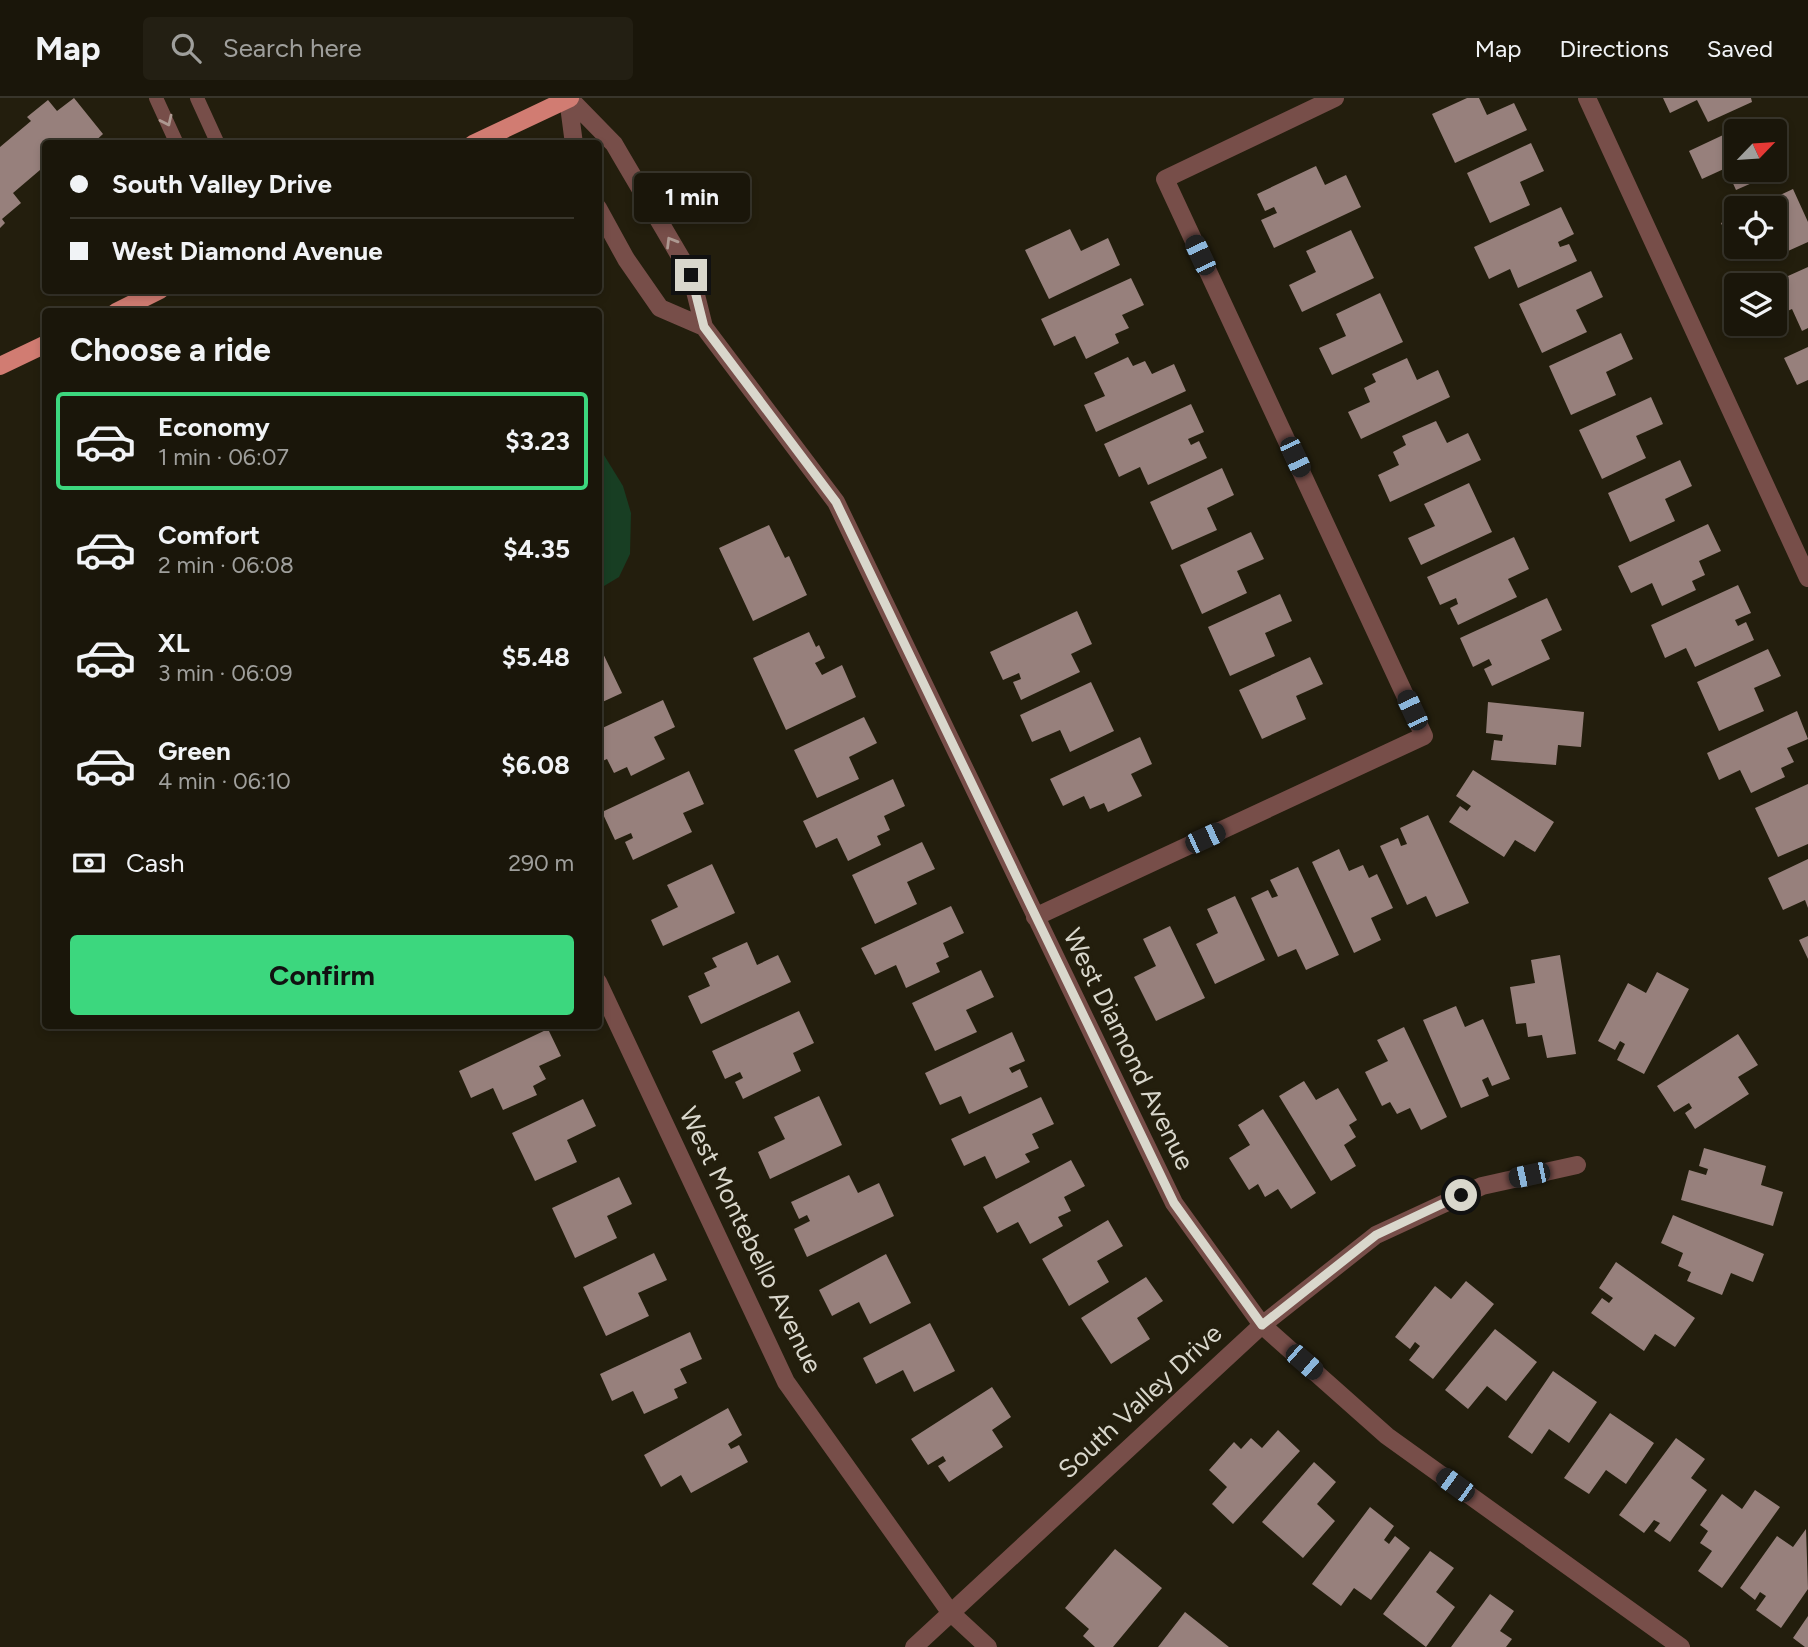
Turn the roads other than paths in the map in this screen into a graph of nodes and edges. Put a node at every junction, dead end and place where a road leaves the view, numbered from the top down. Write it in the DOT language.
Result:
graph roads {
  1 [pos="156,98"];
  2 [pos="197,98"];
  3 [pos="569,98"];
  4 [pos="1335,98"];
  5 [pos="1587,98"];
  6 [pos="175,140"];
  7 [pos="216,140"];
  8 [pos="481,140"];
  9 [pos="574,140"];
  10 [pos="602,215"];
  11 [pos="152,294"];
  12 [pos="124,308"];
  13 [pos="704,327"];
  14 [pos="42,346"];
  15 [pos="0,366"];
  16 [pos="1808,578"];
  17 [pos="1035,917"];
  18 [pos="602,991"];
  19 [pos="1577,1165"];
  20 [pos="1262,1325"];
  21 [pos="950,1612"];
  22 [pos="914,1647"];
  23 [pos="988,1647"];
  24 [pos="1681,1647"];
  1 -- 6 [label="lane, one-way"];
  2 -- 7 [label="lane"];
  3 -- 8 [label="main road"];
  3 -- 9 [label="street"];
  13 -- 3 [label="street, West Diamond Avenue, one-way"];
  4 -- 17 [label="street"];
  5 -- 16 [label="street"];
  10 -- 13 [label="street"];
  11 -- 12 [label="main road"];
  13 -- 17 [label="street, West Diamond Avenue"];
  14 -- 15 [label="main road"];
  17 -- 20 [label="street, West Diamond Avenue"];
  18 -- 21 [label="street, West Montebello Avenue"];
  19 -- 20 [label="street, South Valley Drive"];
  20 -- 21 [label="street, South Valley Drive"];
  20 -- 24 [label="street, West Diamond Avenue"];
  21 -- 22 [label="street, South Valley Drive"];
  21 -- 23 [label="street, West Montebello Avenue"];
}
